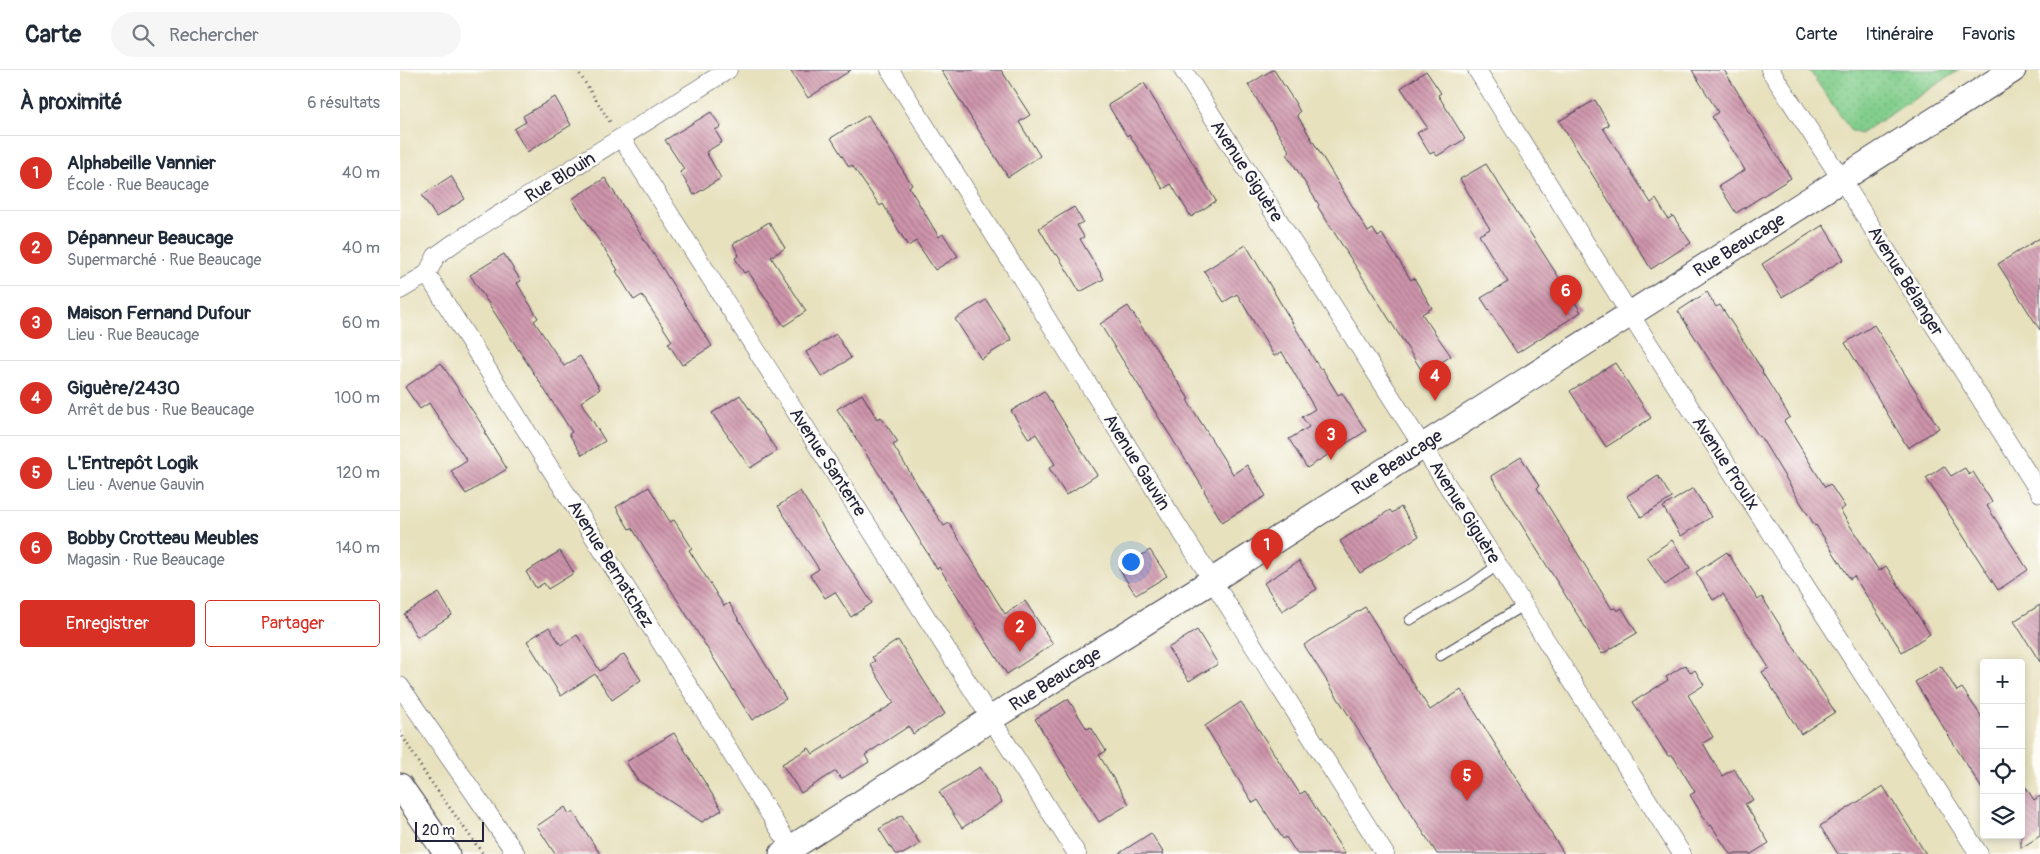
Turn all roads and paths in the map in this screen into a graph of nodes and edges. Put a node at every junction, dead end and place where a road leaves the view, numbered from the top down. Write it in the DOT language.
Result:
graph roads {
  1 [pos="577,70"];
  2 [pos="728,70"];
  3 [pos="890,70"];
  4 [pos="1183,70"];
  5 [pos="1477,70"];
  6 [pos="1770,70"];
  7 [pos="2013,70"];
  8 [pos="622,139"];
  9 [pos="1842,180"];
  10 [pos="427,274"];
  11 [pos="400,290"];
  12 [pos="1630,314"];
  13 [pos="1423,446"];
  14 [pos="2040,494"];
  15 [pos="1498,565"];
  16 [pos="1213,580"];
  17 [pos="1524,605"];
  18 [pos="1410,620"];
  19 [pos="1440,656"];
  20 [pos="400,686"];
  21 [pos="992,718"];
  22 [pos="400,732"];
  23 [pos="400,786"];
  24 [pos="789,852"];
  25 [pos="447,854"];
  26 [pos="483,854"];
  27 [pos="516,854"];
  28 [pos="1077,854"];
  29 [pos="1385,854"];
  30 [pos="1682,854"];
  31 [pos="1979,854"];
  1 -- 8 [label="path"];
  2 -- 8 [label="street, Rue Blouin"];
  3 -- 16 [label="street, Avenue Gauvin"];
  4 -- 13 [label="street, Avenue Giguère"];
  5 -- 12 [label="street, Avenue Proulx"];
  6 -- 9 [label="street, Avenue Bélanger"];
  7 -- 9 [label="street, Rue Beaucage"];
  8 -- 10 [label="street, Rue Blouin"];
  8 -- 21 [label="street, Avenue Santerre"];
  9 -- 12 [label="street, Rue Beaucage"];
  9 -- 14 [label="street, Avenue Bélanger"];
  10 -- 11 [label="street, Rue Blouin"];
  10 -- 24 [label="street, Avenue Bernatchez"];
  12 -- 13 [label="street, Rue Beaucage"];
  12 -- 31 [label="street, Avenue Proulx"];
  13 -- 15 [label="street, Avenue Giguère"];
  13 -- 16 [label="street, Rue Beaucage"];
  15 -- 17 [label="street, Avenue Giguère"];
  15 -- 18 [label="lane"];
  16 -- 21 [label="street, Rue Beaucage"];
  16 -- 29 [label="street, Avenue Gauvin"];
  17 -- 19 [label="lane"];
  17 -- 30 [label="street, Avenue Giguère"];
  20 -- 27 [label="street"];
  21 -- 24 [label="street, Rue Beaucage"];
  21 -- 28 [label="street, Avenue Santerre"];
  22 -- 26 [label="path"];
  23 -- 25 [label="street"];
}
